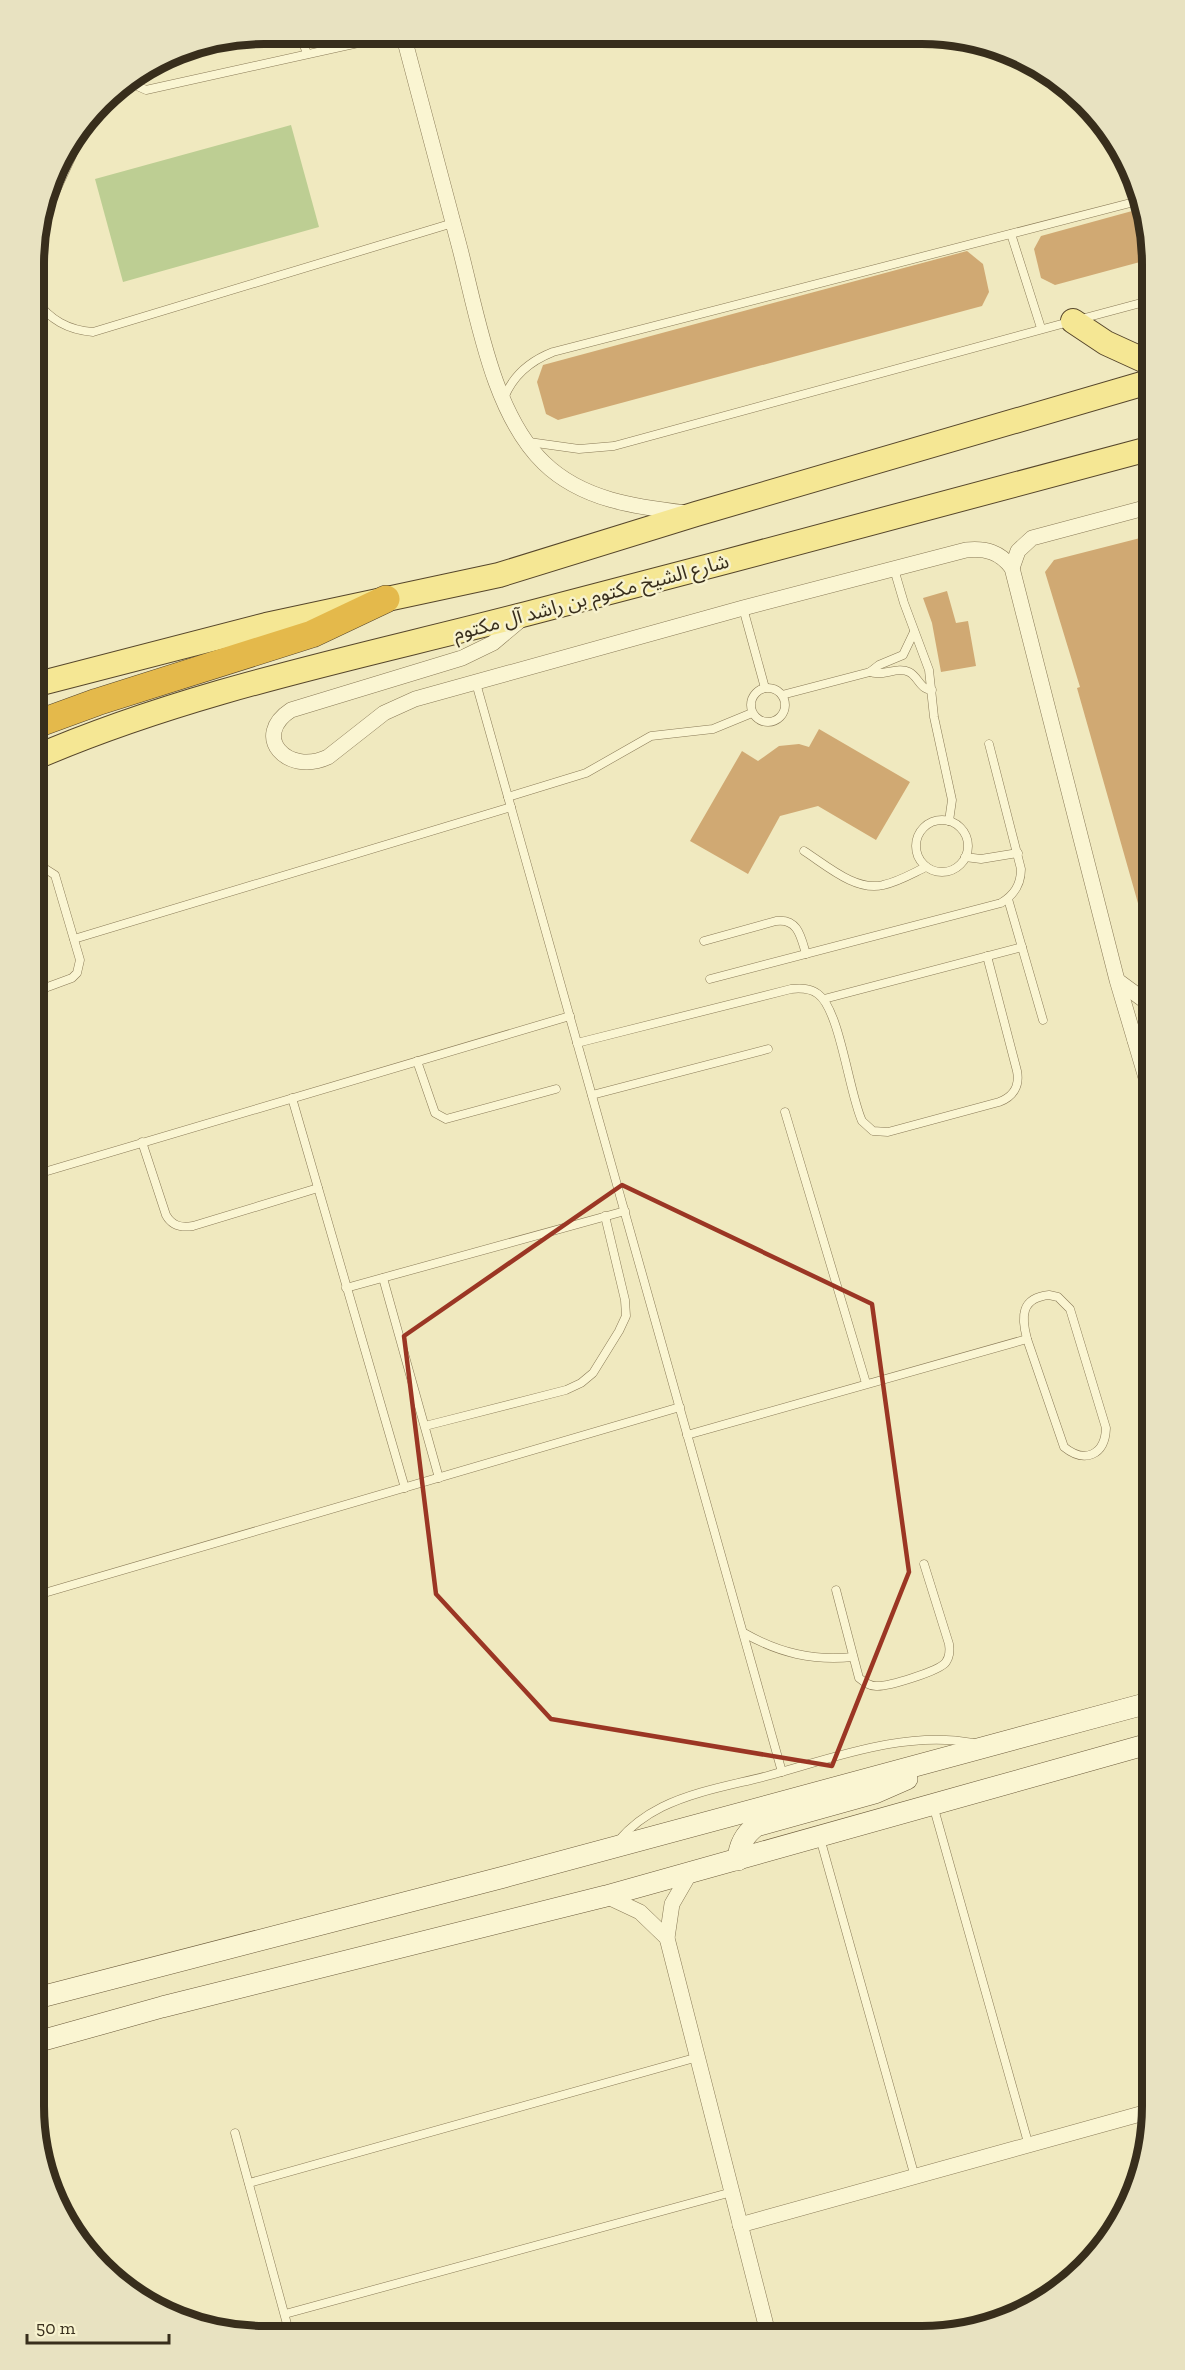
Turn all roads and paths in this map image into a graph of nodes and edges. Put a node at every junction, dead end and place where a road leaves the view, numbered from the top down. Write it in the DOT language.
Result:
graph roads {
  1 [pos="304,44"];
  2 [pos="354,44"];
  3 [pos="404,44"];
  4 [pos="307,54"];
  5 [pos="135,85"];
  6 [pos="74,152"];
  7 [pos="56,191"];
  8 [pos="1133,202"];
  9 [pos="453,223"];
  10 [pos="1011,234"];
  11 [pos="1142,303"];
  12 [pos="44,310"];
  13 [pos="1073,321"];
  14 [pos="1041,328"];
  15 [pos="1142,359"];
  16 [pos="1142,384"];
  17 [pos="503,400"];
  18 [pos="525,441"];
  19 [pos="1142,451"];
  20 [pos="1142,509"];
  21 [pos="696,514"];
  22 [pos="1012,568"];
  23 [pos="894,569"];
  24 [pos="386,599"];
  25 [pos="743,608"];
  26 [pos="526,615"];
  27 [pos="914,632"];
  28 [pos="870,672"];
  29 [pos="44,682"];
  30 [pos="476,682"];
  31 [pos="765,688"];
  32 [pos="932,690"];
  33 [pos="782,696"];
  34 [pos="752,713"];
  35 [pos="44,721"];
  36 [pos="989,744"];
  37 [pos="44,754"];
  38 [pos="508,797"];
  39 [pos="511,807"];
  40 [pos="949,821"];
  41 [pos="804,851"];
  42 [pos="1018,853"];
  43 [pos="965,857"];
  44 [pos="926,867"];
  45 [pos="44,868"];
  46 [pos="1008,899"];
  47 [pos="74,939"];
  48 [pos="704,942"];
  49 [pos="1022,947"];
  50 [pos="806,954"];
  51 [pos="987,956"];
  52 [pos="710,979"];
  53 [pos="1117,980"];
  54 [pos="44,989"];
  55 [pos="824,999"];
  56 [pos="1142,999"];
  57 [pos="570,1016"];
  58 [pos="1043,1020"];
  59 [pos="1142,1038"];
  60 [pos="1135,1040"];
  61 [pos="577,1043"];
  62 [pos="768,1049"];
  63 [pos="417,1061"];
  64 [pos="1142,1064"];
  65 [pos="556,1089"];
  66 [pos="592,1095"];
  67 [pos="292,1098"];
  68 [pos="785,1112"];
  69 [pos="142,1142"];
  70 [pos="44,1171"];
  71 [pos="318,1188"];
  72 [pos="625,1211"];
  73 [pos="605,1216"];
  74 [pos="383,1278"];
  75 [pos="346,1288"];
  76 [pos="1027,1339"];
  77 [pos="866,1383"];
  78 [pos="680,1407"];
  79 [pos="424,1426"];
  80 [pos="687,1435"];
  81 [pos="439,1478"];
  82 [pos="405,1488"];
  83 [pos="924,1564"];
  84 [pos="836,1590"];
  85 [pos="44,1593"];
  86 [pos="744,1633"];
  87 [pos="853,1657"];
  88 [pos="1142,1705"];
  89 [pos="989,1746"];
  90 [pos="1142,1746"];
  91 [pos="938,1760"];
  92 [pos="782,1772"];
  93 [pos="933,1804"];
  94 [pos="819,1836"];
  95 [pos="611,1848"];
  96 [pos="738,1860"];
  97 [pos="690,1873"];
  98 [pos="606,1896"];
  99 [pos="667,1938"];
  100 [pos="44,1996"];
  101 [pos="44,2040"];
  102 [pos="698,2057"];
  103 [pos="1142,2114"];
  104 [pos="235,2133"];
  105 [pos="1029,2146"];
  106 [pos="915,2177"];
  107 [pos="249,2183"];
  108 [pos="732,2192"];
  109 [pos="740,2225"];
  110 [pos="285,2314"];
  111 [pos="288,2326"];
  112 [pos="767,2326"];
  1 -- 4 [label="lane"];
  2 -- 4 [label="lane"];
  3 -- 9 [label="street"];
  4 -- 5 [label="lane"];
  6 -- 7 [label="lane"];
  8 -- 10 [label="lane"];
  9 -- 12 [label="lane"];
  9 -- 17 [label="street"];
  10 -- 14 [label="lane"];
  10 -- 17 [label="lane"];
  11 -- 13 [label="lane"];
  13 -- 14 [label="lane"];
  13 -- 15 [label="main road"];
  14 -- 18 [label="lane"];
  16 -- 21 [label="main road"];
  17 -- 18 [label="street"];
  18 -- 21 [label="street"];
  19 -- 26 [label="main road, شارع الشيخ مكتوم بن راشد آل مكتوم"];
  20 -- 22 [label="street"];
  21 -- 24 [label="main road"];
  22 -- 23 [label="street"];
  22 -- 53 [label="street"];
  23 -- 25 [label="street"];
  23 -- 27 [label="lane"];
  24 -- 29 [label="main road"];
  24 -- 35 [label="highway"];
  25 -- 30 [label="street"];
  25 -- 31 [label="lane"];
  26 -- 30 [label="street"];
  26 -- 37 [label="main road, شارع الشيخ مكتوم بن راشد آل مكتوم"];
  27 -- 28 [label="lane"];
  27 -- 32 [label="lane"];
  28 -- 32 [label="lane"];
  28 -- 33 [label="lane"];
  30 -- 38 [label="lane"];
  31 -- 33 [label="lane"];
  31 -- 34 [label="lane"];
  32 -- 40 [label="lane"];
  33 -- 34 [label="lane"];
  34 -- 38 [label="lane"];
  36 -- 42 [label="lane"];
  38 -- 39 [label="lane"];
  39 -- 47 [label="lane"];
  39 -- 57 [label="lane"];
  40 -- 43 [label="lane"];
  40 -- 44 [label="lane"];
  41 -- 44 [label="lane"];
  42 -- 43 [label="lane"];
  42 -- 46 [label="lane"];
  43 -- 44 [label="lane"];
  45 -- 47 [label="lane"];
  46 -- 49 [label="lane"];
  46 -- 50 [label="lane"];
  47 -- 54 [label="lane"];
  48 -- 50 [label="lane"];
  49 -- 51 [label="lane"];
  49 -- 58 [label="lane"];
  50 -- 52 [label="lane"];
  51 -- 55 [label="lane"];
  51 -- 55 [label="lane"];
  53 -- 56 [label="street"];
  53 -- 60 [label="street"];
  55 -- 61 [label="lane"];
  57 -- 61 [label="lane"];
  57 -- 63 [label="lane"];
  59 -- 60 [label="street"];
  60 -- 64 [label="street"];
  61 -- 66 [label="lane"];
  62 -- 66 [label="lane"];
  63 -- 65 [label="lane"];
  63 -- 67 [label="lane"];
  66 -- 72 [label="lane"];
  67 -- 69 [label="lane"];
  67 -- 71 [label="lane"];
  68 -- 77 [label="lane"];
  69 -- 70 [label="lane"];
  69 -- 71 [label="lane"];
  71 -- 75 [label="lane"];
  72 -- 73 [label="lane"];
  72 -- 78 [label="lane"];
  73 -- 74 [label="lane"];
  73 -- 79 [label="lane"];
  74 -- 75 [label="lane"];
  74 -- 79 [label="lane"];
  75 -- 82 [label="lane"];
  76 -- 76 [label="lane"];
  76 -- 77 [label="lane"];
  77 -- 80 [label="lane"];
  78 -- 80 [label="lane"];
  78 -- 81 [label="lane"];
  79 -- 81 [label="lane"];
  80 -- 86 [label="lane"];
  81 -- 82 [label="lane"];
  82 -- 85 [label="lane"];
  83 -- 87 [label="lane"];
  84 -- 87 [label="lane"];
  86 -- 87 [label="lane"];
  86 -- 92 [label="lane"];
  88 -- 89 [label="main road"];
  89 -- 91 [label="main road"];
  89 -- 92 [label="lane"];
  90 -- 93 [label="main road"];
  91 -- 95 [label="main road"];
  91 -- 96 [label="main road"];
  92 -- 95 [label="lane"];
  93 -- 94 [label="main road"];
  93 -- 105 [label="lane"];
  94 -- 96 [label="main road"];
  94 -- 106 [label="lane"];
  95 -- 100 [label="main road"];
  96 -- 97 [label="main road"];
  97 -- 98 [label="main road"];
  97 -- 99 [label="street"];
  98 -- 99 [label="street"];
  98 -- 101 [label="main road"];
  99 -- 102 [label="street"];
  102 -- 107 [label="lane"];
  102 -- 108 [label="street"];
  103 -- 105 [label="street"];
  104 -- 107 [label="lane"];
  105 -- 106 [label="street"];
  106 -- 109 [label="street"];
  107 -- 110 [label="lane"];
  108 -- 109 [label="street"];
  108 -- 110 [label="lane"];
  109 -- 112 [label="street"];
  110 -- 111 [label="lane"];
}
